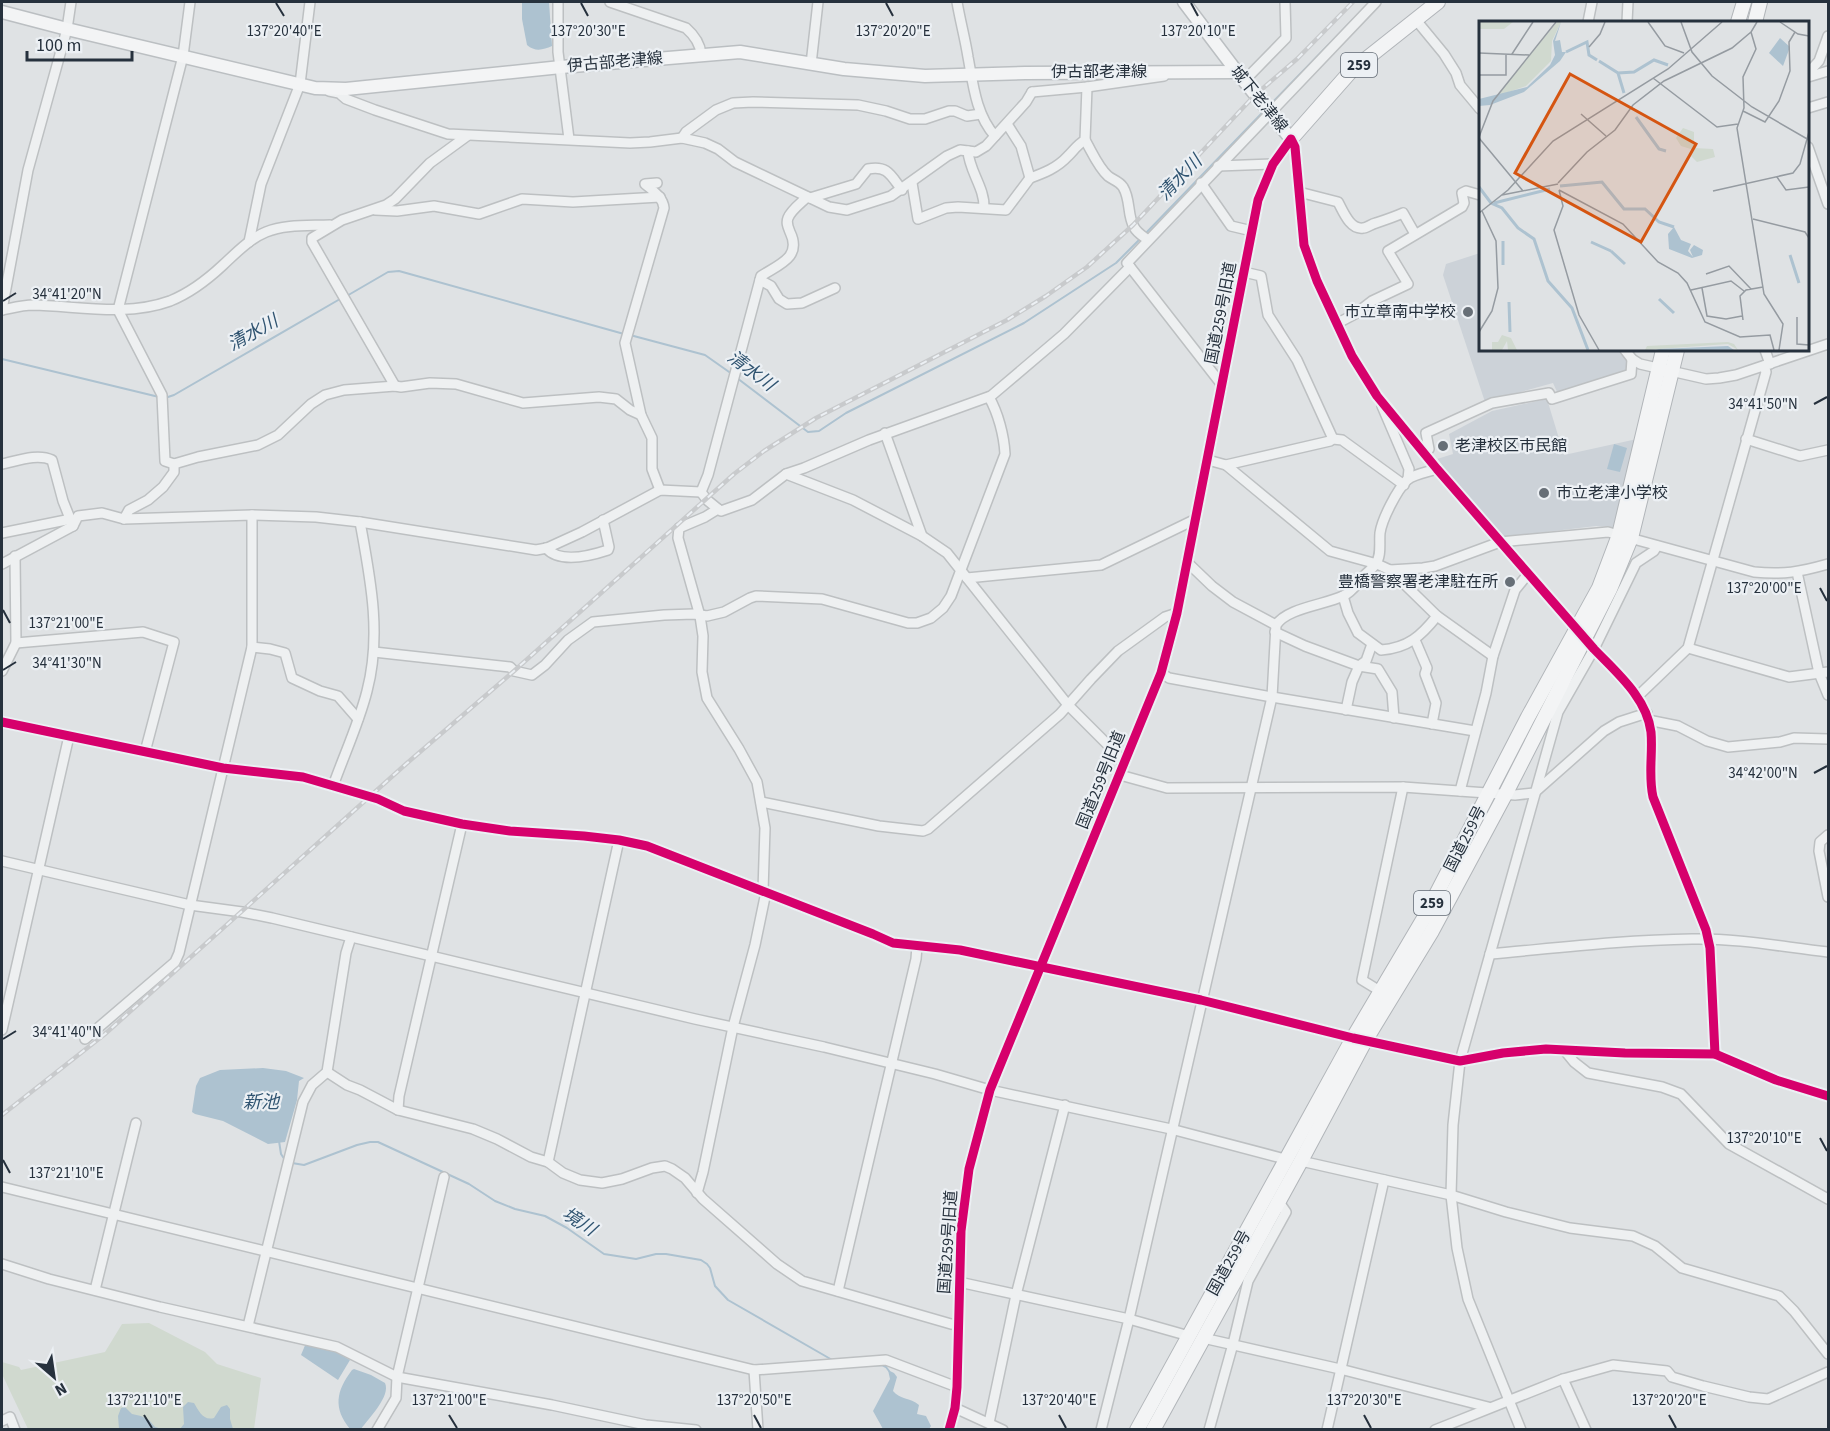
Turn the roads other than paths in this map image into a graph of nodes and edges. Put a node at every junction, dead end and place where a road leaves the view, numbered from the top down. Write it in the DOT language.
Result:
graph roads {
  1 [pos="71,2"];
  2 [pos="190,2"];
  3 [pos="310,2"];
  4 [pos="558,2"];
  5 [pos="610,2"];
  6 [pos="819,2"];
  7 [pos="957,2"];
  8 [pos="1184,2"];
  9 [pos="1285,2"];
  10 [pos="1376,2"];
  11 [pos="1438,2"];
  12 [pos="1592,2"];
  13 [pos="1628,2"];
  14 [pos="1744,2"];
  15 [pos="1760,2"];
  16 [pos="2,12"];
  17 [pos="1416,20"];
  18 [pos="1588,21"];
  19 [pos="1627,21"];
  20 [pos="1738,21"];
  21 [pos="1755,21"];
  22 [pos="67,29"];
  23 [pos="1828,36"];
  24 [pos="701,54"];
  25 [pos="183,56"];
  26 [pos="811,64"];
  27 [pos="561,67"];
  28 [pos="1828,71"];
  29 [pos="1172,72"];
  30 [pos="1809,72"];
  31 [pos="1025,73"];
  32 [pos="971,76"];
  33 [pos="1240,77"];
  34 [pos="1809,77"];
  35 [pos="300,84"];
  36 [pos="1087,87"];
  37 [pos="315,88"];
  38 [pos="1032,92"];
  39 [pos="1828,102"];
  40 [pos="1267,108"];
  41 [pos="1479,108"];
  42 [pos="1809,108"];
  43 [pos="981,114"];
  44 [pos="1007,124"];
  45 [pos="467,136"];
  46 [pos="995,136"];
  47 [pos="682,138"];
  48 [pos="569,139"];
  49 [pos="1085,140"];
  50 [pos="1291,140"];
  51 [pos="1809,150"];
  52 [pos="968,152"];
  53 [pos="1274,164"];
  54 [pos="1218,166"];
  55 [pos="1030,178"];
  56 [pos="657,183"];
  57 [pos="912,183"];
  58 [pos="1201,183"];
  59 [pos="902,190"];
  60 [pos="1299,192"];
  61 [pos="1479,195"];
  62 [pos="660,197"];
  63 [pos="808,198"];
  64 [pos="1828,204"];
  65 [pos="984,208"];
  66 [pos="373,209"];
  67 [pos="332,225"];
  68 [pos="1252,231"];
  69 [pos="1415,234"];
  70 [pos="1144,237"];
  71 [pos="249,242"];
  72 [pos="1130,267"];
  73 [pos="1244,272"];
  74 [pos="760,279"];
  75 [pos="835,288"];
  76 [pos="118,309"];
  77 [pos="2,310"];
  78 [pos="1338,323"];
  79 [pos="1828,344"];
  80 [pos="1626,351"];
  81 [pos="1663,351"];
  82 [pos="1677,351"];
  83 [pos="1765,351"];
  84 [pos="1808,351"];
  85 [pos="1809,351"];
  86 [pos="1632,359"];
  87 [pos="1767,365"];
  88 [pos="1658,369"];
  89 [pos="1672,372"];
  90 [pos="1222,385"];
  91 [pos="395,386"];
  92 [pos="1377,396"];
  93 [pos="989,397"];
  94 [pos="641,415"];
  95 [pos="885,433"];
  96 [pos="1333,439"];
  97 [pos="1746,439"];
  98 [pos="1828,450"];
  99 [pos="1425,454"];
  100 [pos="1208,460"];
  101 [pos="2,464"];
  102 [pos="174,464"];
  103 [pos="1226,465"];
  104 [pos="1437,470"];
  105 [pos="786,474"];
  106 [pos="1406,482"];
  107 [pos="660,490"];
  108 [pos="701,492"];
  109 [pos="718,510"];
  110 [pos="252,515"];
  111 [pos="124,519"];
  112 [pos="1196,519"];
  113 [pos="603,520"];
  114 [pos="72,522"];
  115 [pos="360,522"];
  116 [pos="2,533"];
  117 [pos="922,536"];
  118 [pos="1625,536"];
  119 [pos="1500,542"];
  120 [pos="1657,546"];
  121 [pos="546,548"];
  122 [pos="15,556"];
  123 [pos="1713,560"];
  124 [pos="1188,562"];
  125 [pos="2,564"];
  126 [pos="1377,564"];
  127 [pos="1828,564"];
  128 [pos="961,570"];
  129 [pos="1390,570"];
  130 [pos="1797,572"];
  131 [pos="1528,574"];
  132 [pos="967,578"];
  133 [pos="1343,596"];
  134 [pos="1178,613"];
  135 [pos="700,616"];
  136 [pos="1437,616"];
  137 [pos="1573,625"];
  138 [pos="1275,628"];
  139 [pos="1415,640"];
  140 [pos="16,643"];
  141 [pos="1372,644"];
  142 [pos="252,647"];
  143 [pos="1592,647"];
  144 [pos="1688,648"];
  145 [pos="374,652"];
  146 [pos="1493,656"];
  147 [pos="1359,666"];
  148 [pos="2,671"];
  149 [pos="1161,673"];
  150 [pos="1824,673"];
  151 [pos="1828,695"];
  152 [pos="1272,697"];
  153 [pos="1638,697"];
  154 [pos="1068,705"];
  155 [pos="1346,710"];
  156 [pos="1648,716"];
  157 [pos="358,718"];
  158 [pos="1394,718"];
  159 [pos="2,722"];
  160 [pos="1432,724"];
  161 [pos="1475,731"];
  162 [pos="69,736"];
  163 [pos="1828,739"];
  164 [pos="145,752"];
  165 [pos="1124,765"];
  166 [pos="223,768"];
  167 [pos="1120,775"];
  168 [pos="333,786"];
  169 [pos="1250,787"];
  170 [pos="1403,787"];
  171 [pos="1460,791"];
  172 [pos="1534,793"];
  173 [pos="1488,794"];
  174 [pos="1505,795"];
  175 [pos="761,802"];
  176 [pos="462,824"];
  177 [pos="1828,835"];
  178 [pos="619,840"];
  179 [pos="2,861"];
  180 [pos="38,869"];
  181 [pos="764,892"];
  182 [pos="1828,897"];
  183 [pos="190,905"];
  184 [pos="351,937"];
  185 [pos="1708,940"];
  186 [pos="917,946"];
  187 [pos="1828,952"];
  188 [pos="1490,954"];
  189 [pos="432,956"];
  190 [pos="1040,966"];
  191 [pos="1380,992"];
  192 [pos="585,993"];
  193 [pos="1201,1000"];
  194 [pos="733,1027"];
  195 [pos="2,1030"];
  196 [pos="85,1039"];
  197 [pos="1359,1040"];
  198 [pos="1565,1051"];
  199 [pos="1715,1054"];
  200 [pos="1460,1062"];
  201 [pos="892,1064"];
  202 [pos="327,1072"];
  203 [pos="990,1090"];
  204 [pos="1828,1096"];
  205 [pos="1065,1105"];
  206 [pos="398,1110"];
  207 [pos="136,1123"];
  208 [pos="1172,1129"];
  209 [pos="1285,1160"];
  210 [pos="1301,1161"];
  211 [pos="548,1162"];
  212 [pos="444,1178"];
  213 [pos="1384,1180"];
  214 [pos="2,1187"];
  215 [pos="697,1192"];
  216 [pos="1451,1195"];
  217 [pos="1828,1199"];
  218 [pos="1279,1202"];
  219 [pos="114,1215"];
  220 [pos="266,1251"];
  221 [pos="2,1264"];
  222 [pos="959,1282"];
  223 [pos="417,1288"];
  224 [pos="95,1290"];
  225 [pos="838,1291"];
  226 [pos="1016,1295"];
  227 [pos="1129,1319"];
  228 [pos="959,1325"];
  229 [pos="248,1326"];
  230 [pos="1189,1336"];
  231 [pos="1203,1338"];
  232 [pos="1233,1344"];
  233 [pos="1828,1354"];
  234 [pos="1340,1369"];
  235 [pos="754,1370"];
  236 [pos="1828,1372"];
  237 [pos="397,1377"];
  238 [pos="1563,1379"];
  239 [pos="957,1387"];
  240 [pos="1509,1400"];
  241 [pos="1488,1407"];
  242 [pos="955,1408"];
  243 [pos="2,1421"];
  244 [pos="989,1423"];
  245 [pos="15,1430"];
  246 [pos="377,1430"];
  247 [pos="696,1430"];
  248 [pos="758,1430"];
  249 [pos="949,1430"];
  250 [pos="1003,1430"];
  251 [pos="1101,1430"];
  252 [pos="1137,1430"];
  253 [pos="1153,1430"];
  254 [pos="1209,1430"];
  255 [pos="1327,1430"];
  256 [pos="1435,1430"];
  257 [pos="1521,1430"];
  258 [pos="1586,1430"];
  1 -- 22 [label="street"];
  2 -- 25 [label="street"];
  3 -- 35 [label="street"];
  4 -- 27 [label="street"];
  5 -- 24 [label="street"];
  6 -- 26 [label="street"];
  7 -- 32 [label="street"];
  8 -- 33 [label="main road, 城下老津線"];
  9 -- 33 [label="street"];
  10 -- 40 [label="street"];
  11 -- 17 [label="highway, 259"];
  12 -- 18 [label="street"];
  13 -- 19 [label="street"];
  14 -- 20 [label="highway"];
  15 -- 21 [label="highway"];
  16 -- 22 [label="main road, 伊古部老津線"];
  17 -- 41 [label="street"];
  17 -- 50 [label="highway, 259"];
  22 -- 25 [label="main road, 伊古部老津線"];
  22 -- 77 [label="street"];
  23 -- 30 [label="street"];
  24 -- 26 [label="main road, 伊古部老津線"];
  24 -- 27 [label="main road, 伊古部老津線"];
  25 -- 35 [label="main road, 伊古部老津線"];
  25 -- 76 [label="street"];
  26 -- 32 [label="main road, 伊古部老津線"];
  27 -- 37 [label="main road, 伊古部老津線"];
  27 -- 48 [label="street"];
  28 -- 34 [label="street"];
  29 -- 31 [label="main road, 伊古部老津線"];
  29 -- 33 [label="main road, 伊古部老津線"];
  29 -- 36 [label="street"];
  31 -- 32 [label="main road, 伊古部老津線"];
  31 -- 38 [label="street"];
  32 -- 43 [label="street"];
  33 -- 40 [label="main road, 城下老津線"];
  35 -- 37 [label="main road, 伊古部老津線"];
  35 -- 71 [label="street"];
  36 -- 38 [label="street"];
  36 -- 49 [label="street"];
  37 -- 45 [label="street"];
  38 -- 44 [label="street"];
  39 -- 42 [label="street"];
  40 -- 50 [label="main road, 城下老津線"];
  40 -- 54 [label="street"];
  43 -- 46 [label="street"];
  43 -- 47 [label="street"];
  44 -- 46 [label="street"];
  44 -- 55 [label="street"];
  45 -- 48 [label="street"];
  45 -- 66 [label="street"];
  46 -- 52 [label="street"];
  47 -- 48 [label="street"];
  47 -- 63 [label="street"];
  49 -- 55 [label="street"];
  49 -- 70 [label="street"];
  50 -- 53 [label="street, 国道259号旧道"];
  50 -- 60 [label="street"];
  51 -- 64 [label="street"];
  52 -- 57 [label="street"];
  52 -- 65 [label="street"];
  53 -- 54 [label="street"];
  53 -- 68 [label="street, 国道259号旧道"];
  54 -- 58 [label="street"];
  55 -- 65 [label="street"];
  56 -- 62 [label="street"];
  57 -- 59 [label="street"];
  57 -- 65 [label="street"];
  58 -- 68 [label="street"];
  58 -- 70 [label="street"];
  59 -- 63 [label="street"];
  59 -- 63 [label="street"];
  60 -- 69 [label="street"];
  60 -- 78 [label="street"];
  61 -- 69 [label="street"];
  62 -- 66 [label="street"];
  62 -- 94 [label="street"];
  63 -- 74 [label="street"];
  66 -- 67 [label="street"];
  67 -- 71 [label="street"];
  67 -- 91 [label="street"];
  68 -- 73 [label="street, 国道259号旧道"];
  69 -- 78 [label="street"];
  70 -- 72 [label="street"];
  71 -- 76 [label="street"];
  72 -- 90 [label="street"];
  72 -- 93 [label="street"];
  73 -- 90 [label="street, 国道259号旧道"];
  73 -- 96 [label="street"];
  74 -- 75 [label="street"];
  74 -- 108 [label="street"];
  76 -- 77 [label="street"];
  76 -- 102 [label="street"];
  78 -- 92 [label="street"];
  79 -- 85 [label="street"];
  80 -- 86 [label="street"];
  81 -- 88 [label="highway, 国道259号 / 259"];
  82 -- 89 [label="highway, 国道259号 / 259"];
  83 -- 87 [label="street"];
  84 -- 87 [label="street"];
  86 -- 88 [label="street"];
  86 -- 99 [label="street"];
  87 -- 89 [label="street"];
  87 -- 97 [label="street"];
  88 -- 89 [label="street"];
  88 -- 118 [label="highway, 国道259号 / 259"];
  89 -- 118 [label="highway, 国道259号 / 259"];
  90 -- 100 [label="street, 国道259号旧道"];
  91 -- 94 [label="street"];
  91 -- 102 [label="street"];
  92 -- 99 [label="street"];
  92 -- 106 [label="street"];
  93 -- 95 [label="street"];
  93 -- 128 [label="street"];
  94 -- 107 [label="street"];
  95 -- 105 [label="street"];
  95 -- 117 [label="street"];
  96 -- 103 [label="street"];
  96 -- 106 [label="street"];
  97 -- 98 [label="street"];
  97 -- 123 [label="street"];
  99 -- 104 [label="street"];
  100 -- 103 [label="street"];
  100 -- 112 [label="street, 国道259号旧道"];
  101 -- 114 [label="street"];
  102 -- 111 [label="street"];
  103 -- 126 [label="street"];
  104 -- 106 [label="street"];
  104 -- 119 [label="street"];
  105 -- 109 [label="street"];
  105 -- 117 [label="street"];
  106 -- 126 [label="street"];
  107 -- 108 [label="street"];
  107 -- 113 [label="street"];
  108 -- 109 [label="street"];
  109 -- 135 [label="street"];
  110 -- 111 [label="street"];
  110 -- 115 [label="street"];
  110 -- 142 [label="street"];
  111 -- 114 [label="street"];
  112 -- 124 [label="street, 国道259号旧道"];
  112 -- 132 [label="street"];
  113 -- 121 [label="street"];
  113 -- 121 [label="street"];
  114 -- 116 [label="street"];
  114 -- 122 [label="street"];
  115 -- 121 [label="street"];
  115 -- 145 [label="street"];
  117 -- 128 [label="street"];
  118 -- 119 [label="street"];
  118 -- 120 [label="street"];
  118 -- 173 [label="highway, 国道259号 / 259"];
  118 -- 174 [label="highway, 国道259号 / 259"];
  119 -- 129 [label="street"];
  119 -- 131 [label="street"];
  120 -- 123 [label="street"];
  120 -- 143 [label="street"];
  122 -- 125 [label="street"];
  122 -- 140 [label="street"];
  123 -- 130 [label="street"];
  123 -- 144 [label="street"];
  124 -- 134 [label="street, 国道259号旧道"];
  124 -- 138 [label="street"];
  126 -- 129 [label="street"];
  126 -- 133 [label="street"];
  127 -- 130 [label="street"];
  128 -- 132 [label="street"];
  128 -- 135 [label="street"];
  129 -- 136 [label="street"];
  130 -- 150 [label="street"];
  131 -- 137 [label="street"];
  131 -- 146 [label="street"];
  132 -- 154 [label="street"];
  133 -- 138 [label="street"];
  133 -- 141 [label="street"];
  134 -- 149 [label="street, 国道259号旧道"];
  134 -- 154 [label="street"];
  135 -- 145 [label="street"];
  135 -- 175 [label="street"];
  136 -- 139 [label="street"];
  136 -- 146 [label="street"];
  138 -- 147 [label="street"];
  138 -- 152 [label="street"];
  139 -- 141 [label="street"];
  139 -- 160 [label="street"];
  140 -- 148 [label="street"];
  140 -- 164 [label="street"];
  141 -- 147 [label="street"];
  142 -- 157 [label="street"];
  142 -- 166 [label="street"];
  143 -- 153 [label="street"];
  143 -- 172 [label="street"];
  144 -- 150 [label="street"];
  144 -- 153 [label="street"];
  145 -- 157 [label="street"];
  146 -- 161 [label="street"];
  147 -- 155 [label="street"];
  147 -- 158 [label="street"];
  149 -- 152 [label="street"];
  149 -- 165 [label="street, 国道259号旧道"];
  150 -- 151 [label="street"];
  152 -- 155 [label="street"];
  152 -- 169 [label="street"];
  153 -- 156 [label="street"];
  154 -- 165 [label="street"];
  154 -- 175 [label="street"];
  155 -- 158 [label="street"];
  156 -- 163 [label="street"];
  156 -- 172 [label="street"];
  156 -- 185 [label="street"];
  157 -- 168 [label="street"];
  158 -- 160 [label="street"];
  159 -- 162 [label="street"];
  160 -- 161 [label="street"];
  161 -- 171 [label="street"];
  162 -- 164 [label="street"];
  162 -- 180 [label="street"];
  164 -- 166 [label="street"];
  165 -- 167 [label="street, 国道259号旧道"];
  166 -- 168 [label="street"];
  166 -- 183 [label="street"];
  167 -- 169 [label="street"];
  167 -- 190 [label="street, 国道259号旧道"];
  168 -- 176 [label="street"];
  169 -- 170 [label="street"];
  169 -- 193 [label="street"];
  170 -- 171 [label="street"];
  170 -- 191 [label="street"];
  171 -- 173 [label="street"];
  172 -- 174 [label="street"];
  172 -- 188 [label="street"];
  173 -- 174 [label="street"];
  173 -- 191 [label="highway, 国道259号 / 259"];
  174 -- 197 [label="highway, 国道259号 / 259"];
  175 -- 181 [label="street"];
  176 -- 178 [label="street"];
  176 -- 189 [label="street"];
  177 -- 182 [label="street"];
  178 -- 181 [label="street"];
  178 -- 192 [label="street"];
  179 -- 180 [label="street"];
  180 -- 183 [label="street"];
  180 -- 195 [label="street"];
  181 -- 186 [label="street"];
  181 -- 194 [label="street"];
  183 -- 184 [label="street"];
  183 -- 196 [label="street"];
  184 -- 189 [label="street"];
  184 -- 202 [label="street"];
  185 -- 187 [label="street"];
  185 -- 188 [label="street"];
  185 -- 199 [label="street"];
  186 -- 190 [label="street"];
  186 -- 201 [label="street"];
  188 -- 200 [label="street"];
  189 -- 192 [label="street"];
  189 -- 206 [label="street"];
  190 -- 193 [label="street"];
  190 -- 203 [label="street, 国道259号旧道"];
  191 -- 197 [label="highway, 国道259号 / 259"];
  192 -- 194 [label="street"];
  192 -- 211 [label="street"];
  193 -- 197 [label="street"];
  193 -- 208 [label="street"];
  194 -- 201 [label="street"];
  194 -- 215 [label="street"];
  197 -- 200 [label="street"];
  197 -- 209 [label="highway, 国道259号 / 259"];
  197 -- 210 [label="highway, 国道259号 / 259"];
  198 -- 199 [label="street"];
  198 -- 200 [label="street"];
  198 -- 217 [label="street"];
  199 -- 204 [label="street"];
  200 -- 216 [label="street"];
  201 -- 203 [label="street"];
  201 -- 225 [label="street"];
  202 -- 206 [label="street"];
  202 -- 220 [label="street"];
  203 -- 205 [label="street"];
  203 -- 222 [label="street, 国道259号旧道"];
  205 -- 208 [label="street"];
  205 -- 226 [label="street"];
  206 -- 211 [label="street"];
  207 -- 219 [label="street"];
  208 -- 209 [label="street"];
  208 -- 227 [label="street"];
  209 -- 230 [label="highway, 国道259号 / 259"];
  210 -- 213 [label="street"];
  210 -- 218 [label="highway, 国道259号 / 259"];
  211 -- 215 [label="street"];
  212 -- 223 [label="street"];
  213 -- 216 [label="street"];
  213 -- 234 [label="street"];
  214 -- 219 [label="street"];
  215 -- 225 [label="street"];
  216 -- 233 [label="street"];
  216 -- 240 [label="street"];
  218 -- 231 [label="highway, 国道259号 / 259"];
  218 -- 232 [label="street"];
  219 -- 220 [label="street"];
  219 -- 224 [label="street"];
  220 -- 223 [label="street"];
  220 -- 229 [label="street"];
  221 -- 224 [label="street"];
  222 -- 226 [label="street"];
  222 -- 228 [label="street, 国道259号旧道"];
  223 -- 235 [label="street"];
  223 -- 237 [label="street"];
  224 -- 229 [label="street"];
  225 -- 228 [label="street"];
  226 -- 227 [label="street"];
  226 -- 244 [label="street"];
  227 -- 230 [label="street"];
  227 -- 251 [label="street"];
  228 -- 239 [label="street, 国道259号旧道"];
  229 -- 237 [label="street"];
  230 -- 252 [label="highway, 国道259号 / 259"];
  231 -- 232 [label="street"];
  231 -- 253 [label="highway, 国道259号 / 259"];
  232 -- 234 [label="street"];
  232 -- 254 [label="street"];
  234 -- 241 [label="street"];
  234 -- 255 [label="street"];
  235 -- 239 [label="street"];
  235 -- 248 [label="street"];
  236 -- 238 [label="street"];
  237 -- 246 [label="street"];
  237 -- 247 [label="street"];
  238 -- 240 [label="street"];
  238 -- 258 [label="street"];
  239 -- 242 [label="street, 国道259号旧道"];
  240 -- 241 [label="street"];
  240 -- 257 [label="street"];
  241 -- 256 [label="street"];
  242 -- 244 [label="street"];
  242 -- 249 [label="street, 国道259号旧道"];
  243 -- 245 [label="street"];
  244 -- 250 [label="street"];
}
